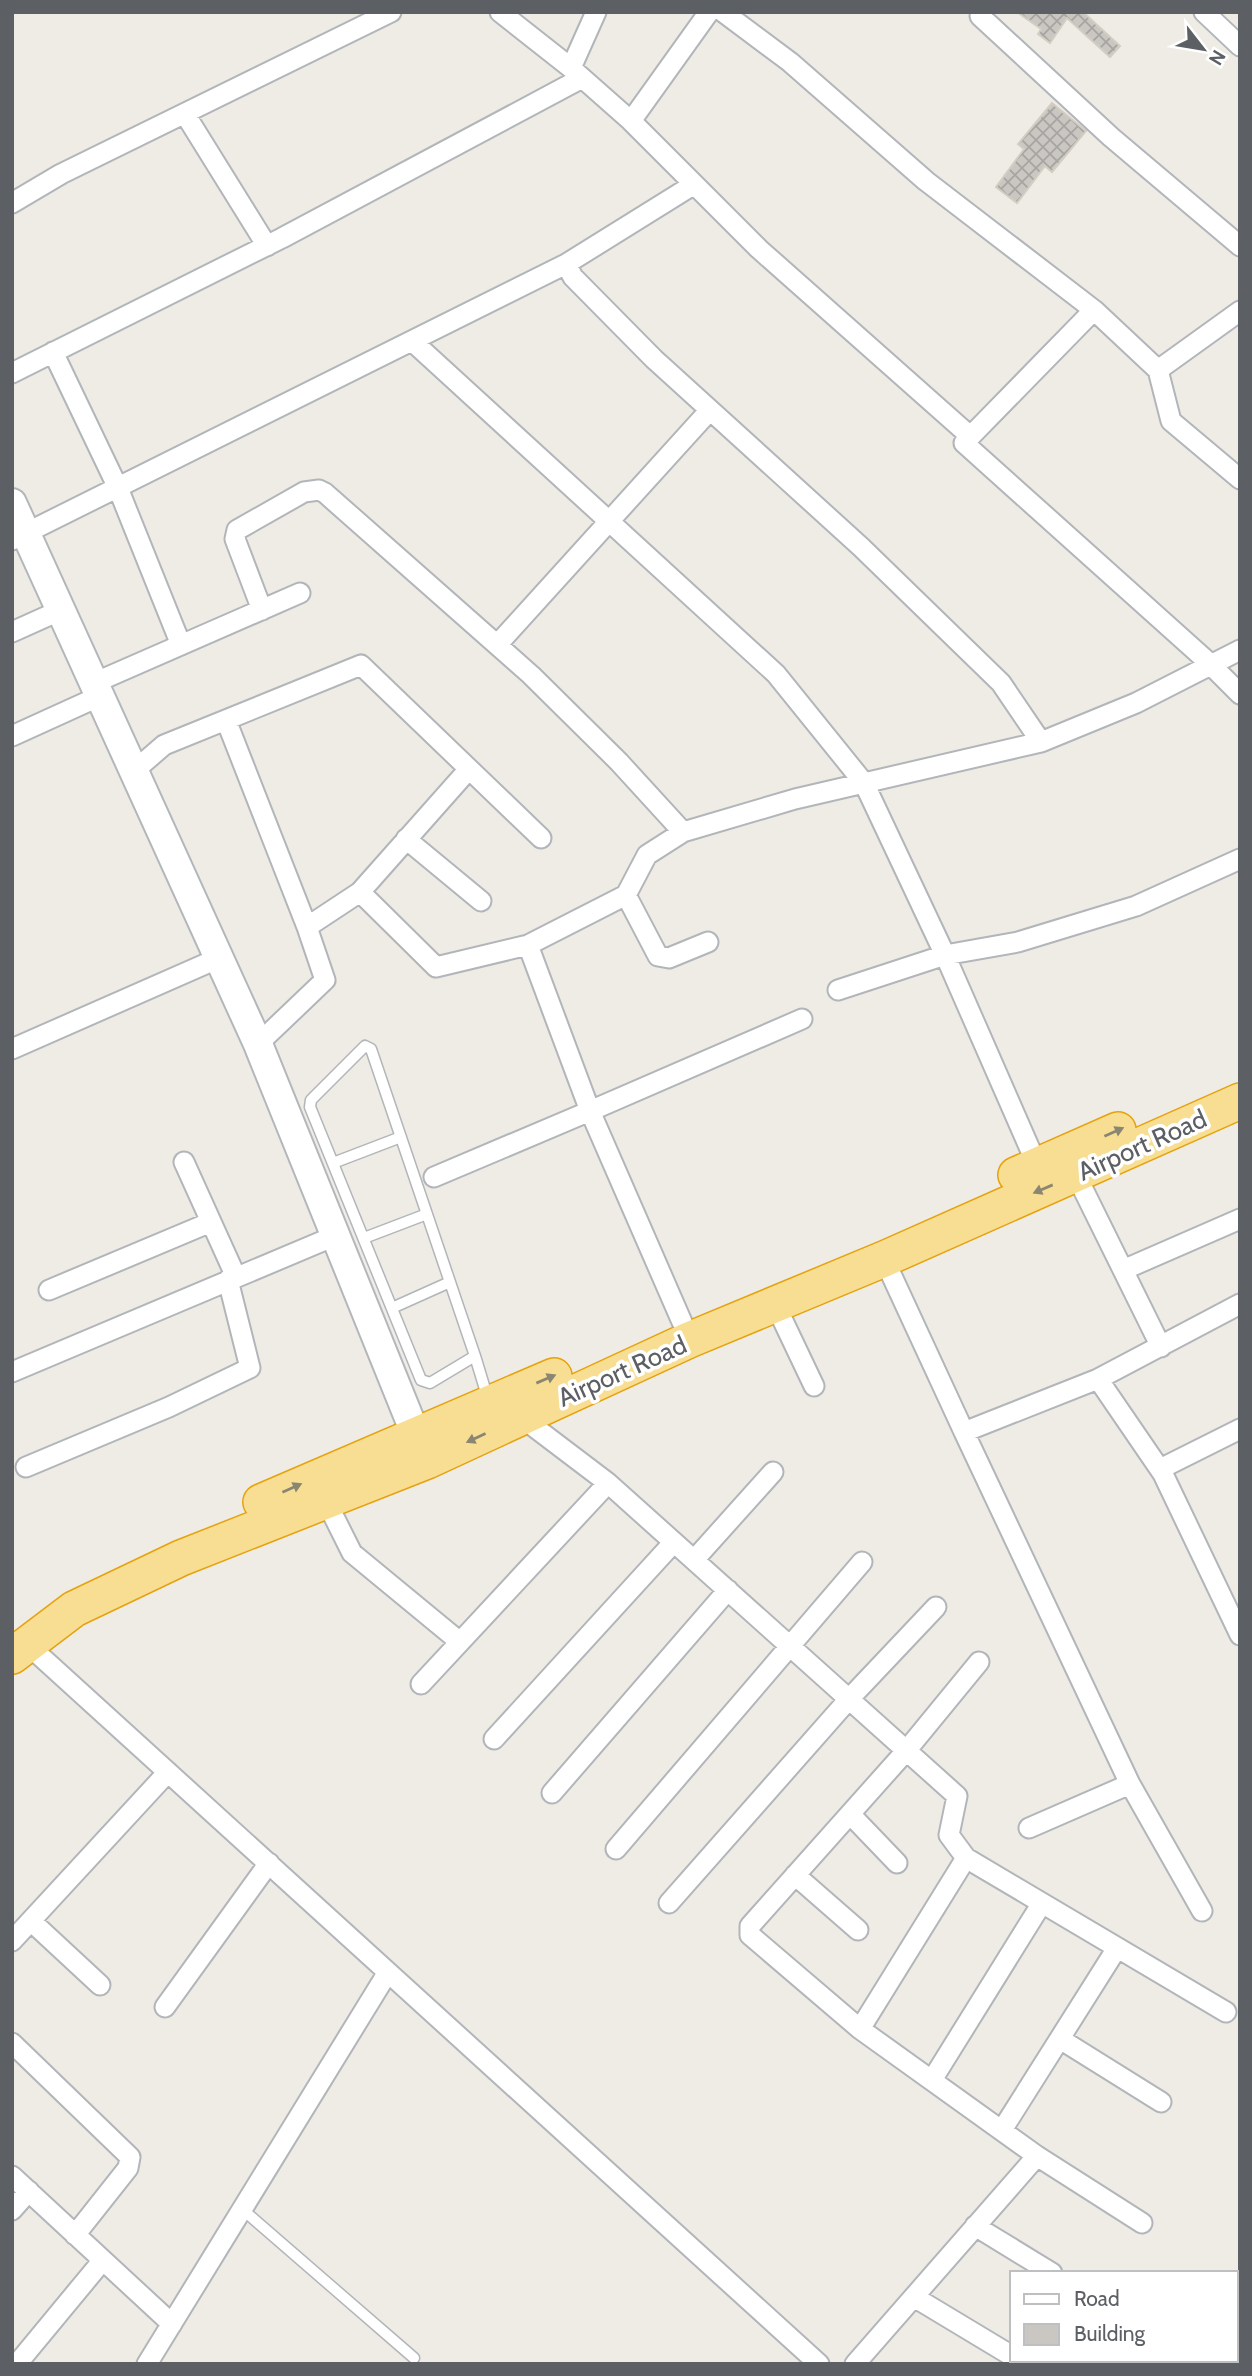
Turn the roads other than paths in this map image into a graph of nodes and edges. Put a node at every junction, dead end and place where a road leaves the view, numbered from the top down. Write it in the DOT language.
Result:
graph roads {
  1 [pos="391,12"];
  2 [pos="499,12"];
  3 [pos="596,12"];
  4 [pos="709,12"];
  5 [pos="723,12"];
  6 [pos="1204,12"];
  7 [pos="980,13"];
  8 [pos="1240,46"];
  9 [pos="576,73"];
  10 [pos="185,114"];
  11 [pos="631,121"];
  12 [pos="693,185"];
  13 [pos="12,203"];
  14 [pos="267,246"];
  15 [pos="1240,246"];
  16 [pos="566,264"];
  17 [pos="1094,310"];
  18 [pos="1240,311"];
  19 [pos="412,341"];
  20 [pos="53,352"];
  21 [pos="1158,370"];
  22 [pos="12,373"];
  23 [pos="710,410"];
  24 [pos="970,436"];
  25 [pos="1240,479"];
  26 [pos="118,488"];
  27 [pos="12,503"];
  28 [pos="608,522"];
  29 [pos="19,537"];
  30 [pos="300,593"];
  31 [pos="61,610"];
  32 [pos="262,610"];
  33 [pos="12,632"];
  34 [pos="181,645"];
  35 [pos="497,645"];
  36 [pos="1240,650"];
  37 [pos="1211,665"];
  38 [pos="97,690"];
  39 [pos="1240,694"];
  40 [pos="226,720"];
  41 [pos="12,736"];
  42 [pos="1041,742"];
  43 [pos="469,769"];
  44 [pos="134,771"];
  45 [pos="864,783"];
  46 [pos="683,832"];
  47 [pos="541,838"];
  48 [pos="406,839"];
  49 [pos="1240,859"];
  50 [pos="360,892"];
  51 [pos="626,895"];
  52 [pos="481,901"];
  53 [pos="307,927"];
  54 [pos="708,943"];
  55 [pos="528,945"];
  56 [pos="945,955"];
  57 [pos="219,958"];
  58 [pos="838,990"];
  59 [pos="802,1019"];
  60 [pos="258,1044"];
  61 [pos="12,1049"];
  62 [pos="1240,1076"];
  63 [pos="1240,1101"];
  64 [pos="590,1111"];
  65 [pos="401,1137"];
  66 [pos="184,1162"];
  67 [pos="333,1163"];
  68 [pos="1037,1165"];
  69 [pos="1076,1175"];
  70 [pos="435,1177"];
  71 [pos="427,1214"];
  72 [pos="1240,1219"];
  73 [pos="211,1222"];
  74 [pos="350,1236"];
  75 [pos="884,1259"];
  76 [pos="1123,1270"];
  77 [pos="232,1278"];
  78 [pos="450,1282"];
  79 [pos="49,1290"];
  80 [pos="775,1304"];
  81 [pos="1240,1304"];
  82 [pos="392,1308"];
  83 [pos="682,1322"];
  84 [pos="1161,1347"];
  85 [pos="475,1356"];
  86 [pos="12,1371"];
  87 [pos="1098,1379"];
  88 [pos="814,1386"];
  89 [pos="505,1410"];
  90 [pos="1240,1429"];
  91 [pos="964,1432"];
  92 [pos="421,1448"];
  93 [pos="26,1467"];
  94 [pos="1160,1469"];
  95 [pos="773,1472"];
  96 [pos="608,1483"];
  97 [pos="326,1501"];
  98 [pos="674,1542"];
  99 [pos="694,1560"];
  100 [pos="862,1562"];
  101 [pos="728,1590"];
  102 [pos="936,1607"];
  103 [pos="1240,1635"];
  104 [pos="16,1642"];
  105 [pos="460,1642"];
  106 [pos="790,1645"];
  107 [pos="979,1662"];
  108 [pos="421,1684"];
  109 [pos="849,1699"];
  110 [pos="494,1739"];
  111 [pos="906,1751"];
  112 [pos="168,1772"];
  113 [pos="1130,1784"];
  114 [pos="552,1793"];
  115 [pos="850,1814"];
  116 [pos="1029,1828"];
  117 [pos="616,1849"];
  118 [pos="966,1858"];
  119 [pos="269,1863"];
  120 [pos="897,1863"];
  121 [pos="795,1875"];
  122 [pos="669,1903"];
  123 [pos="1042,1903"];
  124 [pos="1202,1911"];
  125 [pos="31,1921"];
  126 [pos="859,1930"];
  127 [pos="12,1941"];
  128 [pos="1117,1948"];
  129 [pos="388,1972"];
  130 [pos="100,1985"];
  131 [pos="165,2007"];
  132 [pos="1226,2012"];
  133 [pos="860,2029"];
  134 [pos="1059,2039"];
  135 [pos="12,2043"];
  136 [pos="932,2080"];
  137 [pos="1161,2102"];
  138 [pos="1002,2130"];
  139 [pos="1037,2156"];
  140 [pos="12,2176"];
  141 [pos="29,2191"];
  142 [pos="242,2209"];
  143 [pos="12,2210"];
  144 [pos="1142,2223"];
  145 [pos="975,2226"];
  146 [pos="75,2235"];
  147 [pos="103,2260"];
  148 [pos="1049,2271"];
  149 [pos="914,2297"];
  150 [pos="172,2324"];
  151 [pos="1010,2355"];
  152 [pos="414,2358"];
  153 [pos="149,2363"];
  154 [pos="17,2364"];
  155 [pos="819,2364"];
  156 [pos="855,2364"];
  1 -- 10 [label="street"];
  2 -- 9 [label="street"];
  3 -- 9 [label="street"];
  4 -- 11 [label="street"];
  5 -- 17 [label="street"];
  6 -- 8 [label="street"];
  7 -- 15 [label="street"];
  9 -- 11 [label="street"];
  9 -- 14 [label="street"];
  10 -- 13 [label="street"];
  10 -- 14 [label="street"];
  11 -- 12 [label="street"];
  12 -- 16 [label="street"];
  12 -- 24 [label="street"];
  14 -- 20 [label="street"];
  16 -- 19 [label="street"];
  16 -- 23 [label="street"];
  17 -- 21 [label="street"];
  17 -- 24 [label="street"];
  18 -- 21 [label="street"];
  19 -- 26 [label="street"];
  19 -- 28 [label="street"];
  20 -- 22 [label="street"];
  20 -- 26 [label="street"];
  21 -- 25 [label="street"];
  23 -- 28 [label="street"];
  23 -- 42 [label="street"];
  24 -- 37 [label="street"];
  26 -- 29 [label="street"];
  26 -- 34 [label="street"];
  27 -- 29 [label="street"];
  28 -- 35 [label="street"];
  28 -- 45 [label="street"];
  29 -- 31 [label="street"];
  30 -- 32 [label="street"];
  31 -- 33 [label="street"];
  31 -- 38 [label="street"];
  32 -- 34 [label="street"];
  32 -- 35 [label="street"];
  34 -- 38 [label="street"];
  35 -- 46 [label="street"];
  36 -- 37 [label="street"];
  37 -- 39 [label="street"];
  37 -- 42 [label="street"];
  38 -- 41 [label="street"];
  38 -- 44 [label="street"];
  40 -- 43 [label="street"];
  40 -- 44 [label="street"];
  40 -- 53 [label="street"];
  42 -- 45 [label="street"];
  43 -- 47 [label="street"];
  43 -- 48 [label="street"];
  44 -- 57 [label="street"];
  45 -- 46 [label="street"];
  45 -- 56 [label="street"];
  46 -- 51 [label="street"];
  48 -- 50 [label="street"];
  48 -- 52 [label="street"];
  49 -- 56 [label="street"];
  50 -- 53 [label="street"];
  50 -- 55 [label="street"];
  51 -- 54 [label="street"];
  51 -- 55 [label="street"];
  53 -- 60 [label="street"];
  55 -- 64 [label="street"];
  56 -- 58 [label="street"];
  56 -- 68 [label="street"];
  57 -- 60 [label="street"];
  57 -- 61 [label="street"];
  59 -- 64 [label="street"];
  60 -- 74 [label="street"];
  68 -- 62 [label="highway, Airport Road, one-way"];
  63 -- 69 [label="highway, Airport Road"];
  64 -- 70 [label="street"];
  64 -- 83 [label="street"];
  65 -- 67 [label="lane"];
  65 -- 67 [label="lane"];
  65 -- 71 [label="lane"];
  66 -- 73 [label="street"];
  67 -- 74 [label="lane"];
  68 -- 83 [label="highway, Airport Road"];
  69 -- 75 [label="highway, Airport Road, one-way"];
  69 -- 76 [label="street"];
  71 -- 74 [label="lane"];
  71 -- 78 [label="lane"];
  72 -- 76 [label="street"];
  73 -- 77 [label="street"];
  73 -- 79 [label="street"];
  74 -- 77 [label="street"];
  74 -- 82 [label="lane"];
  74 -- 92 [label="street"];
  75 -- 80 [label="highway, Airport Road"];
  75 -- 91 [label="street"];
  76 -- 84 [label="street"];
  77 -- 86 [label="street"];
  77 -- 93 [label="street"];
  78 -- 82 [label="lane"];
  78 -- 85 [label="lane"];
  80 -- 88 [label="street"];
  80 -- 89 [label="highway, Airport Road"];
  81 -- 84 [label="street"];
  82 -- 85 [label="lane"];
  89 -- 83 [label="highway, Airport Road, one-way"];
  84 -- 87 [label="street"];
  85 -- 89 [label="lane"];
  87 -- 91 [label="street"];
  87 -- 94 [label="street"];
  89 -- 92 [label="highway, Airport Road"];
  89 -- 96 [label="street"];
  90 -- 94 [label="street"];
  91 -- 113 [label="street"];
  92 -- 97 [label="highway, Airport Road"];
  104 -- 92 [label="highway, Airport Road, one-way"];
  94 -- 103 [label="street"];
  95 -- 99 [label="street"];
  96 -- 98 [label="street"];
  96 -- 105 [label="street"];
  97 -- 104 [label="highway, Airport Road"];
  97 -- 105 [label="street"];
  98 -- 99 [label="street"];
  98 -- 110 [label="street"];
  99 -- 101 [label="street"];
  100 -- 106 [label="street"];
  101 -- 106 [label="street"];
  101 -- 114 [label="street"];
  102 -- 109 [label="street"];
  104 -- 112 [label="street"];
  105 -- 108 [label="street"];
  106 -- 109 [label="street"];
  106 -- 117 [label="street"];
  107 -- 111 [label="street"];
  109 -- 111 [label="street"];
  109 -- 122 [label="street"];
  111 -- 115 [label="street"];
  111 -- 118 [label="street"];
  112 -- 119 [label="street"];
  112 -- 125 [label="street"];
  113 -- 116 [label="street"];
  113 -- 124 [label="street"];
  115 -- 120 [label="street"];
  115 -- 121 [label="street"];
  118 -- 123 [label="street"];
  118 -- 133 [label="street"];
  119 -- 129 [label="street"];
  119 -- 131 [label="street"];
  121 -- 126 [label="street"];
  121 -- 133 [label="street"];
  123 -- 128 [label="street"];
  123 -- 136 [label="street"];
  125 -- 127 [label="street"];
  125 -- 130 [label="street"];
  128 -- 132 [label="street"];
  128 -- 134 [label="street"];
  129 -- 142 [label="street"];
  129 -- 155 [label="street"];
  133 -- 136 [label="street"];
  134 -- 137 [label="street"];
  134 -- 138 [label="street"];
  135 -- 146 [label="street"];
  136 -- 138 [label="street"];
  138 -- 139 [label="street"];
  139 -- 144 [label="street"];
  139 -- 145 [label="street"];
  140 -- 141 [label="street"];
  141 -- 143 [label="street"];
  141 -- 146 [label="street"];
  142 -- 150 [label="street"];
  142 -- 152 [label="lane"];
  145 -- 148 [label="street"];
  145 -- 149 [label="street"];
  146 -- 147 [label="street"];
  147 -- 150 [label="street"];
  147 -- 154 [label="street"];
  149 -- 151 [label="street"];
  149 -- 156 [label="street"];
  150 -- 153 [label="street"];
}
